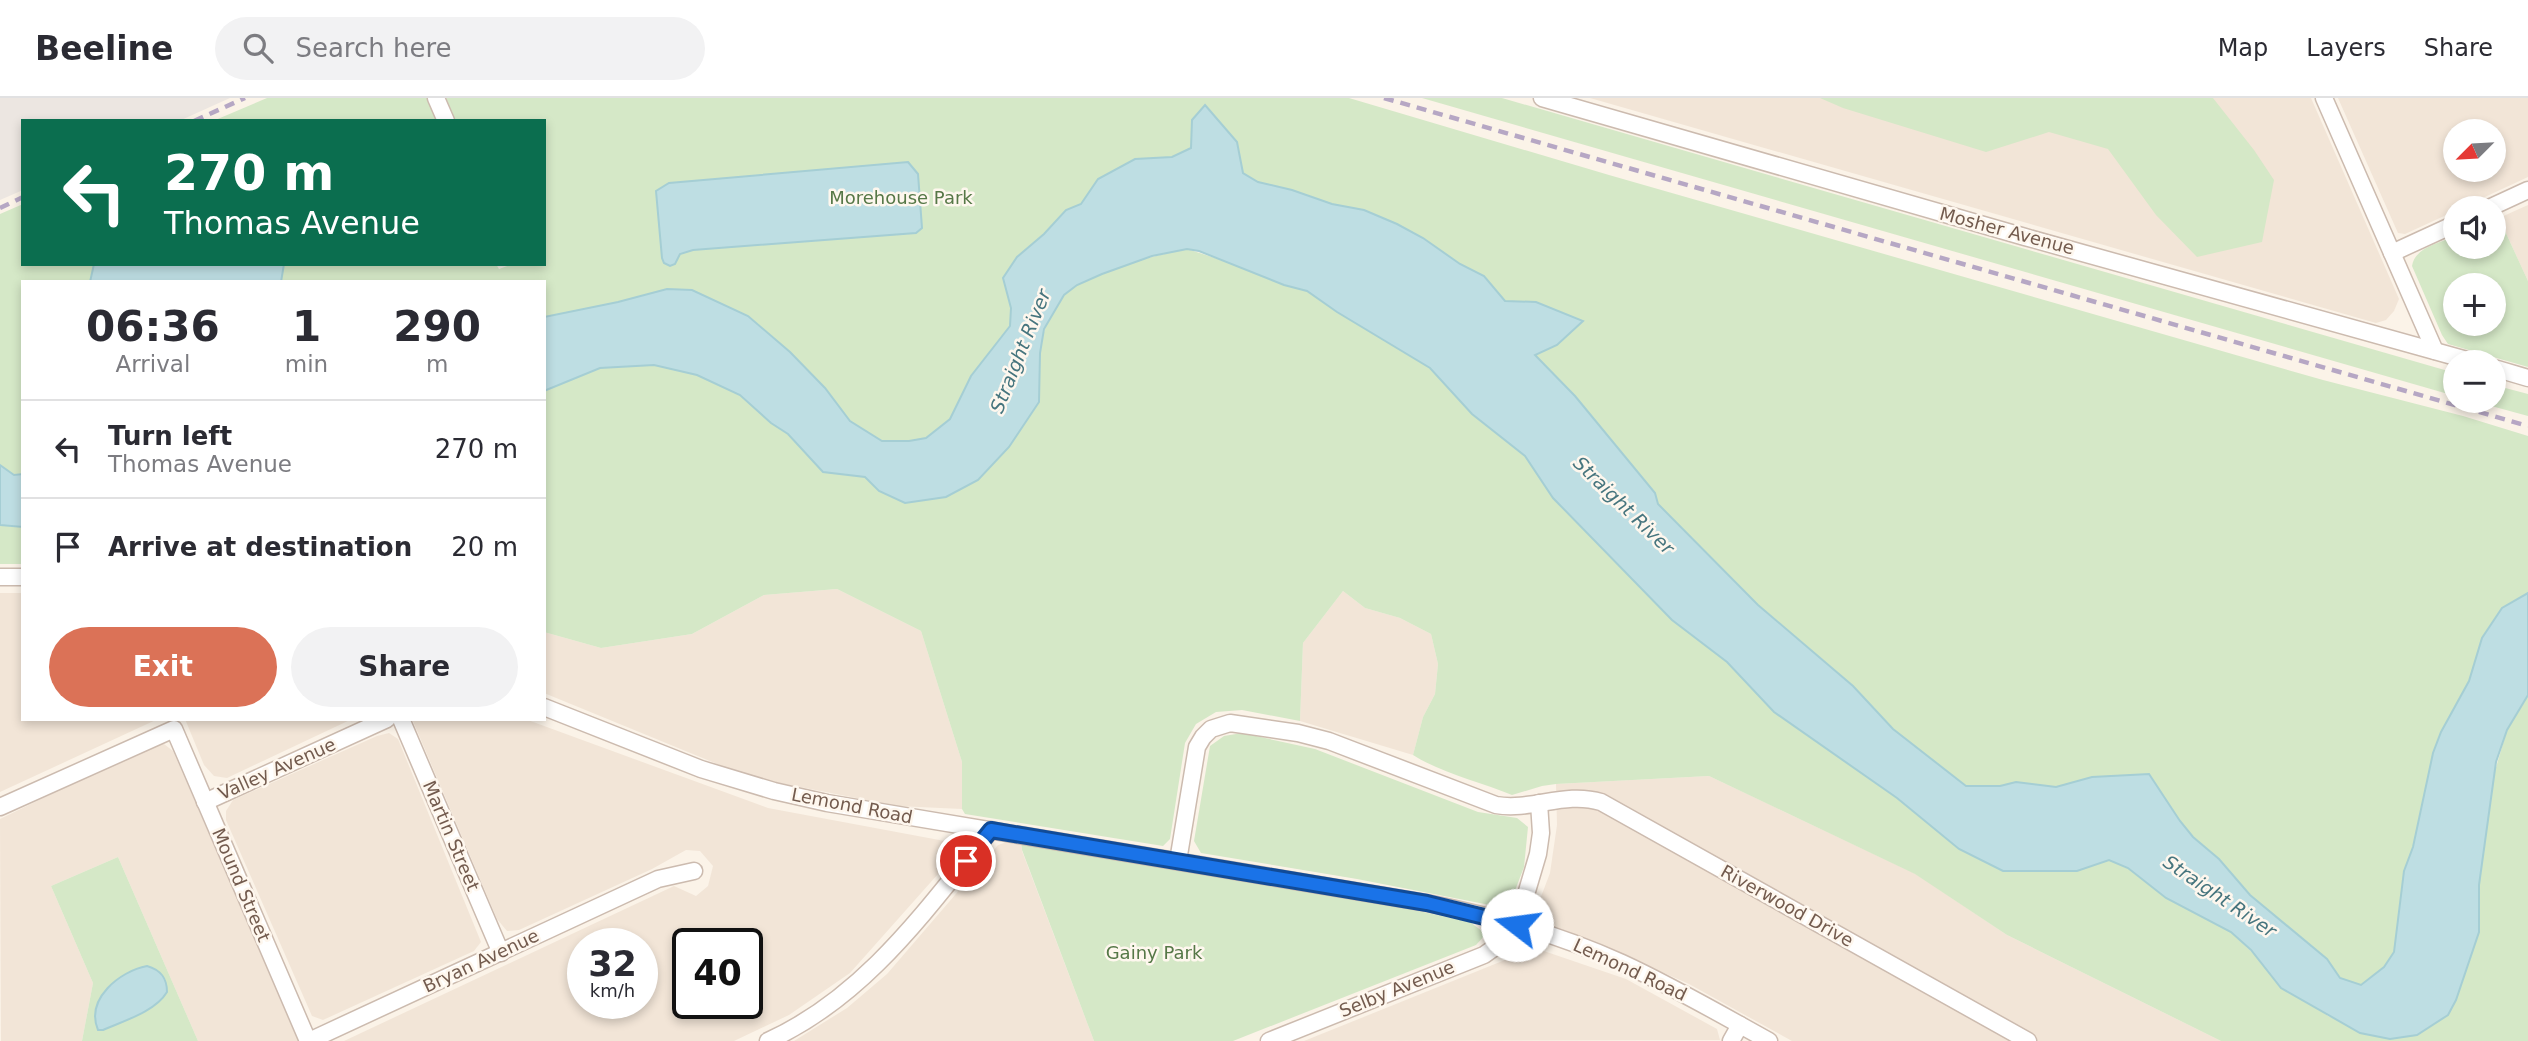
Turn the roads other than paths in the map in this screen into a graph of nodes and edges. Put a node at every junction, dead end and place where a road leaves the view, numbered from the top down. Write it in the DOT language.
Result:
graph roads {
  1 [pos="436,98"];
  2 [pos="1542,98"];
  3 [pos="2324,98"];
  4 [pos="445,119"];
  5 [pos="2528,190"];
  6 [pos="2506,200"];
  7 [pos="2443,230"];
  8 [pos="2392,253"];
  9 [pos="2435,351"];
  10 [pos="2443,353"];
  11 [pos="2506,372"];
  12 [pos="2528,378"];
  13 [pos="0,577"];
  14 [pos="21,578"];
  15 [pos="546,708"];
  16 [pos="383,721"];
  17 [pos="402,721"];
  18 [pos="205,802"];
  19 [pos="1539,803"];
  20 [pos="0,807"];
  21 [pos="991,830"];
  22 [pos="1178,861"];
  23 [pos="695,872"];
  24 [pos="1517,925"];
  25 [pos="501,953"];
  26 [pos="1740,1025"];
  27 [pos="308,1041"];
  28 [pos="768,1041"];
  29 [pos="1269,1041"];
  30 [pos="1731,1041"];
  31 [pos="1769,1041"];
  32 [pos="2028,1041"];
  1 -- 4 [label="street"];
  2 -- 9 [label="street, Mosher Avenue"];
  3 -- 8 [label="street"];
  5 -- 6 [label="street"];
  7 -- 8 [label="street"];
  8 -- 9 [label="street"];
  9 -- 10 [label="street, Mosher Avenue"];
  11 -- 12 [label="street"];
  13 -- 14 [label="street"];
  15 -- 21 [label="street, Lemond Road"];
  16 -- 18 [label="street, Valley Avenue"];
  17 -- 25 [label="street, Martin Street"];
  18 -- 20 [label="street, Mound Street"];
  18 -- 27 [label="street, Mound Street"];
  19 -- 22 [label="street, Riverwood Drive"];
  19 -- 24 [label="street"];
  19 -- 32 [label="street, Riverwood Drive"];
  21 -- 22 [label="street, Lemond Road"];
  21 -- 28 [label="street"];
  22 -- 24 [label="street, Lemond Road"];
  23 -- 25 [label="street, Bryan Avenue"];
  24 -- 26 [label="street, Lemond Road"];
  24 -- 29 [label="street, Selby Avenue"];
  25 -- 27 [label="street, Bryan Avenue"];
  26 -- 30 [label="street"];
  26 -- 31 [label="street, Lemond Road"];
}
